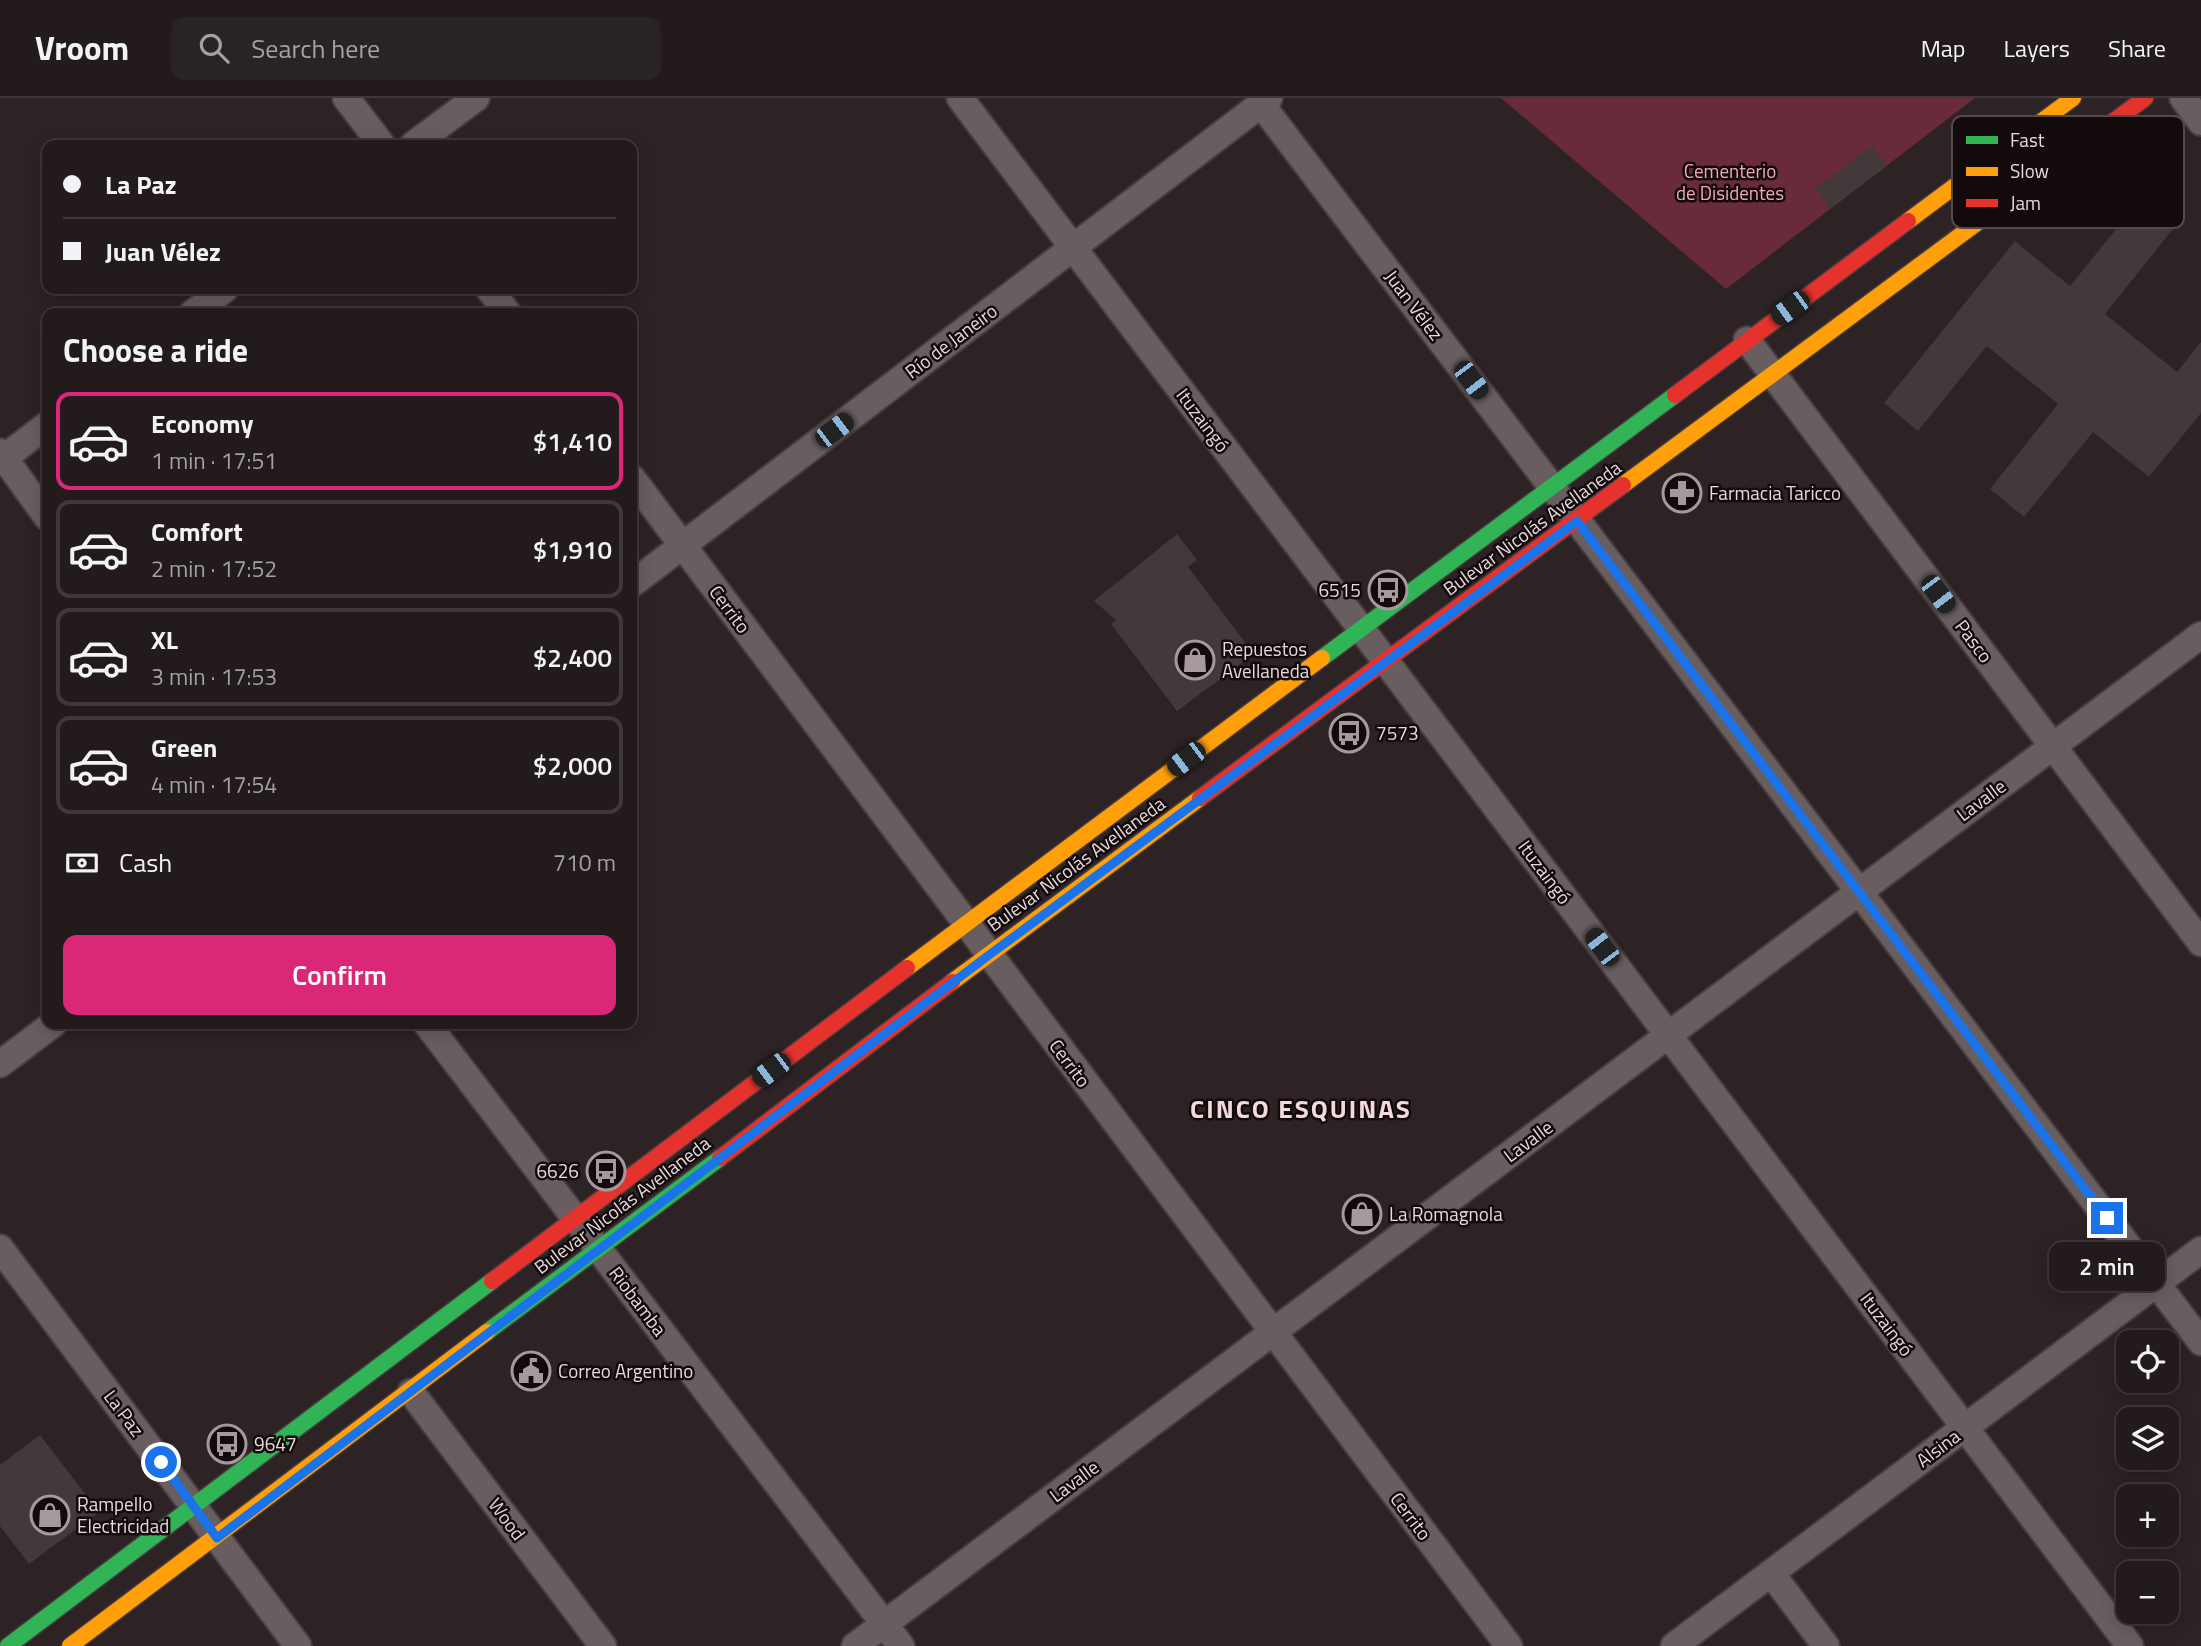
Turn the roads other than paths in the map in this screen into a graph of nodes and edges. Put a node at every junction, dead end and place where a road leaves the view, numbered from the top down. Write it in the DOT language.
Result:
graph roads {
  1 [pos="346,98"];
  2 [pos="475,98"];
  3 [pos="960,98"];
  4 [pos="2073,98"];
  5 [pos="2145,98"];
  6 [pos="2183,98"];
  7 [pos="1265,101"];
  8 [pos="2049,116"];
  9 [pos="2121,116"];
  10 [pos="2201,122"];
  11 [pos="378,140"];
  12 [pos="420,140"];
  13 [pos="1952,188"];
  14 [pos="1970,228"];
  15 [pos="1073,248"];
  16 [pos="218,294"];
  17 [pos="493,294"];
  18 [pos="200,308"];
  19 [pos="504,308"];
  20 [pos="1747,340"];
  21 [pos="1773,375"];
  22 [pos="42,428"];
  23 [pos="1,457"];
  24 [pos="637,485"];
  25 [pos="1551,486"];
  26 [pos="42,510"];
  27 [pos="1577,521"];
  28 [pos="682,545"];
  29 [pos="637,580"];
  30 [pos="1361,628"];
  31 [pos="2201,635"];
  32 [pos="1386,662"];
  33 [pos="2053,746"];
  34 [pos="1859,892"];
  35 [pos="965,924"];
  36 [pos="2201,943"];
  37 [pos="989,955"];
  38 [pos="46,1029"];
  39 [pos="431,1029"];
  40 [pos="1668,1035"];
  41 [pos="0,1064"];
  42 [pos="575,1217"];
  43 [pos="0,1248"];
  44 [pos="598,1250"];
  45 [pos="2201,1250"];
  46 [pos="2157,1283"];
  47 [pos="1273,1332"];
  48 [pos="2201,1342"];
  49 [pos="411,1392"];
  50 [pos="1965,1428"];
  51 [pos="193,1505"];
  52 [pos="217,1538"];
  53 [pos="1771,1573"];
  54 [pos="884,1624"];
  55 [pos="8,1646"];
  56 [pos="71,1646"];
  57 [pos="298,1646"];
  58 [pos="603,1646"];
  59 [pos="855,1646"];
  60 [pos="901,1646"];
  61 [pos="1509,1646"];
  62 [pos="1674,1646"];
  63 [pos="1826,1646"];
  64 [pos="2130,1646"];
  1 -- 11 [label="street"];
  2 -- 12 [label="street"];
  3 -- 15 [label="street, Ituzaingó"];
  4 -- 8 [label="main road, Bulevar Nicolás Avellaneda"];
  5 -- 9 [label="main road, Bulevar Nicolás Avellaneda"];
  6 -- 10 [label="street"];
  7 -- 15 [label="street, Río de Janeiro"];
  7 -- 25 [label="street, Juan Vélez"];
  13 -- 20 [label="main road, Bulevar Nicolás Avellaneda"];
  14 -- 21 [label="main road, Bulevar Nicolás Avellaneda"];
  15 -- 28 [label="street, Río de Janeiro"];
  15 -- 30 [label="street, Ituzaingó"];
  16 -- 18 [label="street"];
  17 -- 19 [label="street"];
  20 -- 21 [label="street, Pasco"];
  20 -- 25 [label="main road, Bulevar Nicolás Avellaneda"];
  21 -- 27 [label="main road, Bulevar Nicolás Avellaneda"];
  21 -- 33 [label="street, Pasco"];
  22 -- 23 [label="street"];
  23 -- 26 [label="street"];
  24 -- 28 [label="street, Cerrito"];
  25 -- 27 [label="street, Juan Vélez"];
  25 -- 30 [label="main road, Bulevar Nicolás Avellaneda"];
  27 -- 32 [label="main road, Bulevar Nicolás Avellaneda"];
  27 -- 34 [label="street, Juan Vélez"];
  28 -- 29 [label="street, Río de Janeiro"];
  28 -- 35 [label="street, Cerrito"];
  30 -- 32 [label="street, Ituzaingó"];
  30 -- 35 [label="main road, Bulevar Nicolás Avellaneda"];
  31 -- 33 [label="street, Lavalle"];
  32 -- 37 [label="main road, Bulevar Nicolás Avellaneda"];
  32 -- 40 [label="street, Ituzaingó"];
  33 -- 34 [label="street, Lavalle"];
  33 -- 36 [label="street, Pasco"];
  34 -- 40 [label="street, Lavalle"];
  34 -- 46 [label="street, Juan Vélez"];
  35 -- 37 [label="street, Cerrito"];
  35 -- 42 [label="main road, Bulevar Nicolás Avellaneda"];
  37 -- 44 [label="main road, Bulevar Nicolás Avellaneda"];
  37 -- 47 [label="street, Cerrito"];
  38 -- 41 [label="street"];
  39 -- 42 [label="street, Riobamba"];
  40 -- 47 [label="street, Lavalle"];
  40 -- 50 [label="street, Ituzaingó"];
  42 -- 44 [label="street, Riobamba"];
  42 -- 51 [label="main road, Bulevar Nicolás Avellaneda"];
  43 -- 51 [label="street, La Paz"];
  44 -- 49 [label="main road, Bulevar Nicolás Avellaneda"];
  44 -- 54 [label="street, Riobamba"];
  45 -- 46 [label="street, Alsina"];
  46 -- 48 [label="street, Juan Vélez"];
  46 -- 50 [label="street, Alsina"];
  47 -- 54 [label="street, Lavalle"];
  47 -- 61 [label="street, Cerrito"];
  49 -- 52 [label="main road, Bulevar Nicolás Avellaneda"];
  49 -- 58 [label="street, Wood"];
  50 -- 53 [label="street, Alsina"];
  50 -- 64 [label="street, Ituzaingó"];
  51 -- 52 [label="street, La Paz"];
  51 -- 55 [label="main road, Bulevar Nicolás Avellaneda"];
  52 -- 56 [label="main road, Bulevar Nicolás Avellaneda"];
  52 -- 57 [label="street, La Paz"];
  53 -- 62 [label="street, Alsina"];
  53 -- 63 [label="street"];
  54 -- 59 [label="street, Lavalle"];
  54 -- 60 [label="street, Riobamba"];
}
